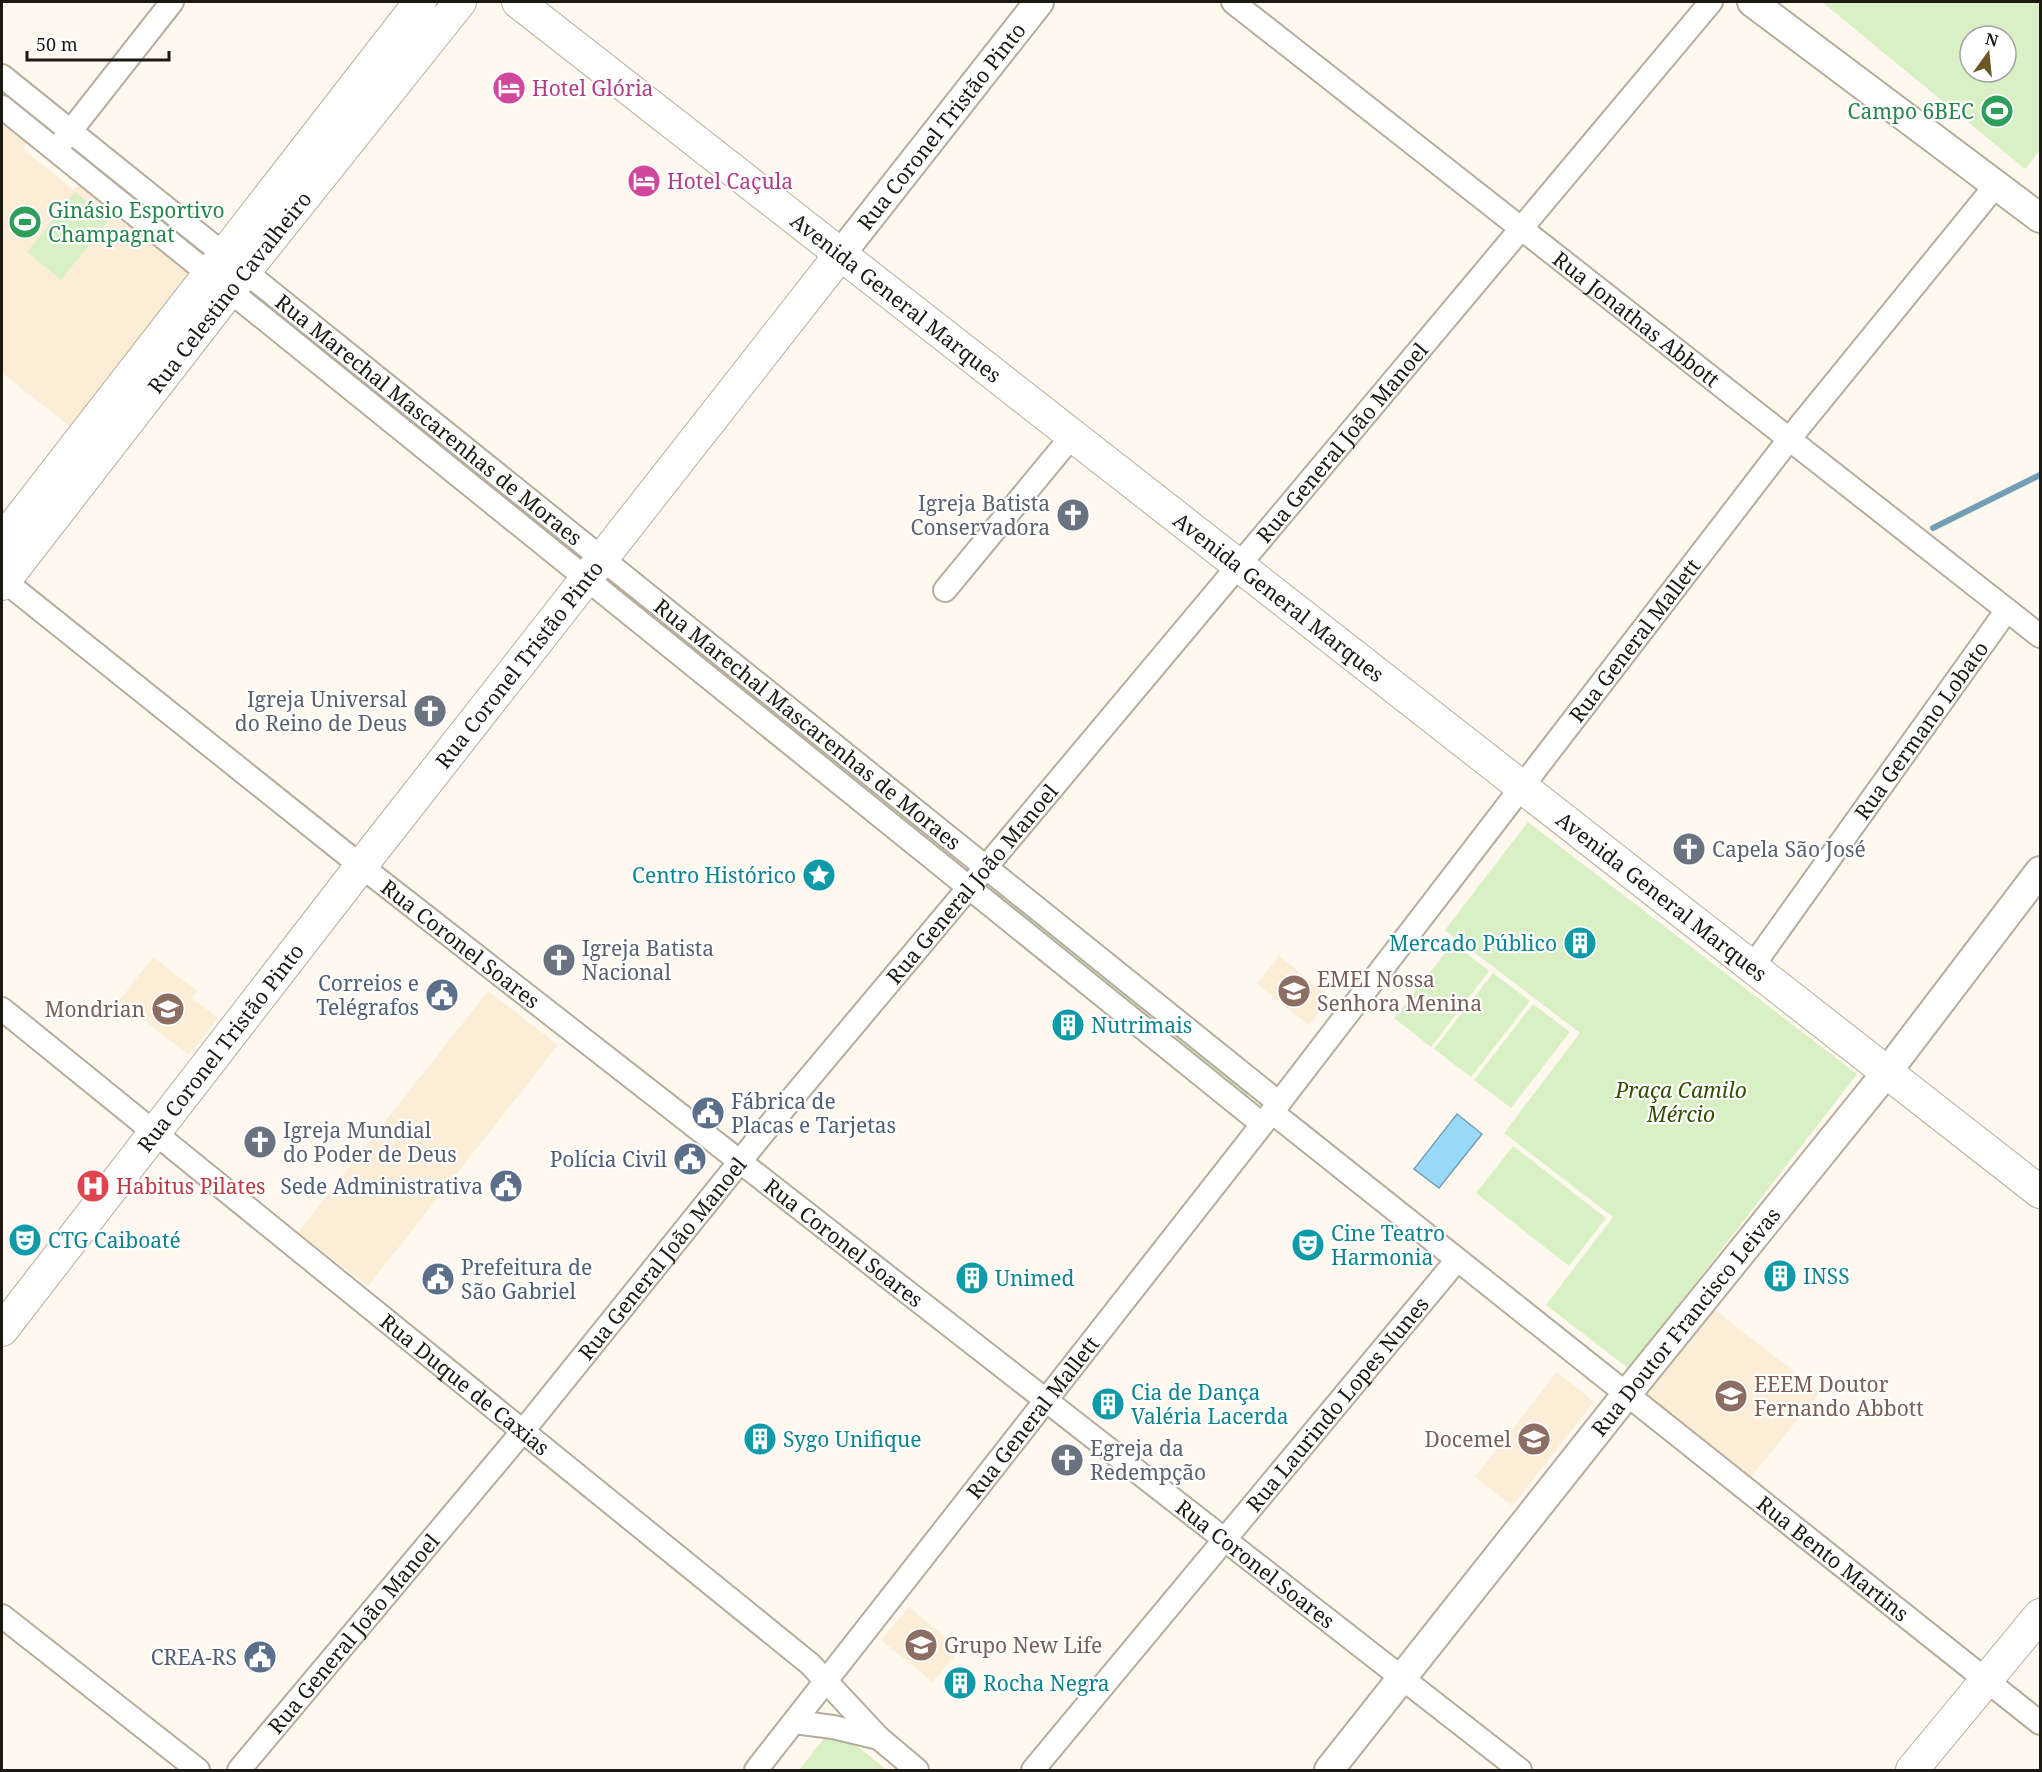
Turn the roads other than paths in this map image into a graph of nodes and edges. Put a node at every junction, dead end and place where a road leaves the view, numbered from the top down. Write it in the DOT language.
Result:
graph roads {
  1 [pos="172,2"];
  2 [pos="420,2"];
  3 [pos="459,2"];
  4 [pos="518,2"];
  5 [pos="1039,2"];
  6 [pos="1233,2"];
  7 [pos="1711,2"];
  8 [pos="1752,2"];
  9 [pos="1259,9"];
  10 [pos="2,76"];
  11 [pos="2,107"];
  12 [pos="71,132"];
  13 [pos="55,150"];
  14 [pos="1996,185"];
  15 [pos="2040,218"];
  16 [pos="1522,228"];
  17 [pos="840,255"];
  18 [pos="227,272"];
  19 [pos="1072,436"];
  20 [pos="1790,438"];
  21 [pos="2,541"];
  22 [pos="1239,567"];
  23 [pos="594,568"];
  24 [pos="2,581"];
  25 [pos="945,590"];
  26 [pos="2007,610"];
  27 [pos="2040,636"];
  28 [pos="1522,787"];
  29 [pos="360,866"];
  30 [pos="986,867"];
  31 [pos="2040,871"];
  32 [pos="969,887"];
  33 [pos="1752,967"];
  34 [pos="2,1009"];
  35 [pos="1887,1072"];
  36 [pos="1271,1113"];
  37 [pos="154,1132"];
  38 [pos="739,1162"];
  39 [pos="2040,1192"];
  40 [pos="1457,1260"];
  41 [pos="2,1330"];
  42 [pos="1626,1395"];
  43 [pos="1045,1401"];
  44 [pos="523,1431"];
  45 [pos="1224,1540"];
  46 [pos="2040,1615"];
  47 [pos="2,1616"];
  48 [pos="1402,1679"];
  49 [pos="1986,1679"];
  50 [pos="827,1680"];
  51 [pos="794,1722"];
  52 [pos="2040,1723"];
  53 [pos="879,1738"];
  54 [pos="198,1770"];
  55 [pos="239,1770"];
  56 [pos="756,1770"];
  57 [pos="918,1770"];
  58 [pos="1033,1770"];
  59 [pos="1329,1770"];
  60 [pos="1520,1770"];
  61 [pos="1912,1770"];
  1 -- 12 [label="street"];
  2 -- 18 [label="main road, Rua Celestino Cavalheiro"];
  3 -- 18 [label="main road, Rua Celestino Cavalheiro"];
  4 -- 17 [label="main road, Avenida General Marques"];
  5 -- 17 [label="street, Rua Coronel Tristão Pinto"];
  6 -- 9 [label="street, Rua Jonathas Abbott"];
  7 -- 16 [label="street, Rua General João Manoel"];
  8 -- 14 [label="street"];
  9 -- 16 [label="street, Rua Jonathas Abbott"];
  10 -- 12 [label="street, Rua Marechal Mascarenhas de Moraes"];
  11 -- 13 [label="street, Rua Marechal Mascarenhas de Moraes"];
  12 -- 13 [label="street"];
  12 -- 18 [label="street, Rua Marechal Mascarenhas de Moraes"];
  13 -- 18 [label="street, Rua Marechal Mascarenhas de Moraes"];
  14 -- 15 [label="street"];
  14 -- 20 [label="street, Rua General Mallett"];
  16 -- 20 [label="street, Rua Jonathas Abbott"];
  16 -- 22 [label="street, Rua General João Manoel"];
  17 -- 19 [label="main road, Avenida General Marques"];
  17 -- 23 [label="main road, Rua Coronel Tristão Pinto"];
  18 -- 21 [label="main road, Rua Celestino Cavalheiro"];
  18 -- 23 [label="street, Rua Marechal Mascarenhas de Moraes"];
  18 -- 24 [label="main road, Rua Celestino Cavalheiro"];
  19 -- 22 [label="main road, Avenida General Marques"];
  19 -- 25 [label="street"];
  20 -- 26 [label="street, Rua Jonathas Abbott"];
  20 -- 28 [label="street, Rua General Mallett"];
  22 -- 28 [label="main road, Avenida General Marques"];
  22 -- 30 [label="street, Rua General João Manoel"];
  23 -- 29 [label="main road, Rua Coronel Tristão Pinto"];
  23 -- 30 [label="street, Rua Marechal Mascarenhas de Moraes"];
  23 -- 32 [label="street, Rua Marechal Mascarenhas de Moraes"];
  24 -- 29 [label="street, Rua Coronel Soares"];
  26 -- 27 [label="street, Rua Jonathas Abbott"];
  26 -- 33 [label="street, Rua Germano Lobato"];
  28 -- 33 [label="main road, Avenida General Marques"];
  28 -- 36 [label="street, Rua General Mallett"];
  29 -- 37 [label="main road, Rua Coronel Tristão Pinto"];
  29 -- 38 [label="street, Rua Coronel Soares"];
  30 -- 32 [label="street, Rua General João Manoel"];
  30 -- 36 [label="street, Rua Marechal Mascarenhas de Moraes"];
  31 -- 35 [label="street, Rua Doutor Francisco Leivas"];
  32 -- 36 [label="street, Rua Marechal Mascarenhas de Moraes"];
  32 -- 38 [label="street, Rua General João Manoel"];
  33 -- 35 [label="main road, Avenida General Marques"];
  34 -- 37 [label="street, Rua Duque de Caxias"];
  35 -- 39 [label="main road, Avenida General Marques"];
  35 -- 42 [label="street, Rua Doutor Francisco Leivas"];
  36 -- 40 [label="street, Rua Marechal Mascarenhas de Moraes"];
  36 -- 43 [label="street, Rua General Mallett"];
  37 -- 41 [label="main road, Rua Coronel Tristão Pinto"];
  37 -- 44 [label="street, Rua Duque de Caxias"];
  38 -- 43 [label="street, Rua Coronel Soares"];
  38 -- 44 [label="street, Rua General João Manoel"];
  40 -- 42 [label="street, Rua Marechal Mascarenhas de Moraes"];
  40 -- 45 [label="street, Rua Laurindo Lopes Nunes"];
  42 -- 48 [label="street, Rua Doutor Francisco Leivas"];
  42 -- 49 [label="street, Rua Bento Martins"];
  43 -- 45 [label="street, Rua Coronel Soares"];
  43 -- 50 [label="street, Rua General Mallett"];
  44 -- 50 [label="street, Rua Duque de Caxias"];
  44 -- 55 [label="street, Rua General João Manoel"];
  45 -- 48 [label="street, Rua Coronel Soares"];
  45 -- 58 [label="street, Rua Laurindo Lopes Nunes"];
  46 -- 49 [label="main road"];
  47 -- 54 [label="street"];
  48 -- 59 [label="street, Rua Doutor Francisco Leivas"];
  48 -- 60 [label="street, Rua Coronel Soares"];
  49 -- 52 [label="street, Rua Bento Martins"];
  49 -- 61 [label="main road"];
  50 -- 51 [label="street, Rua General Mallett"];
  50 -- 53 [label="street, Rua Duque de Caxias"];
  51 -- 53 [label="street"];
  51 -- 56 [label="street, Rua General Mallett"];
  53 -- 57 [label="street, Rua Duque de Caxias"];
}
